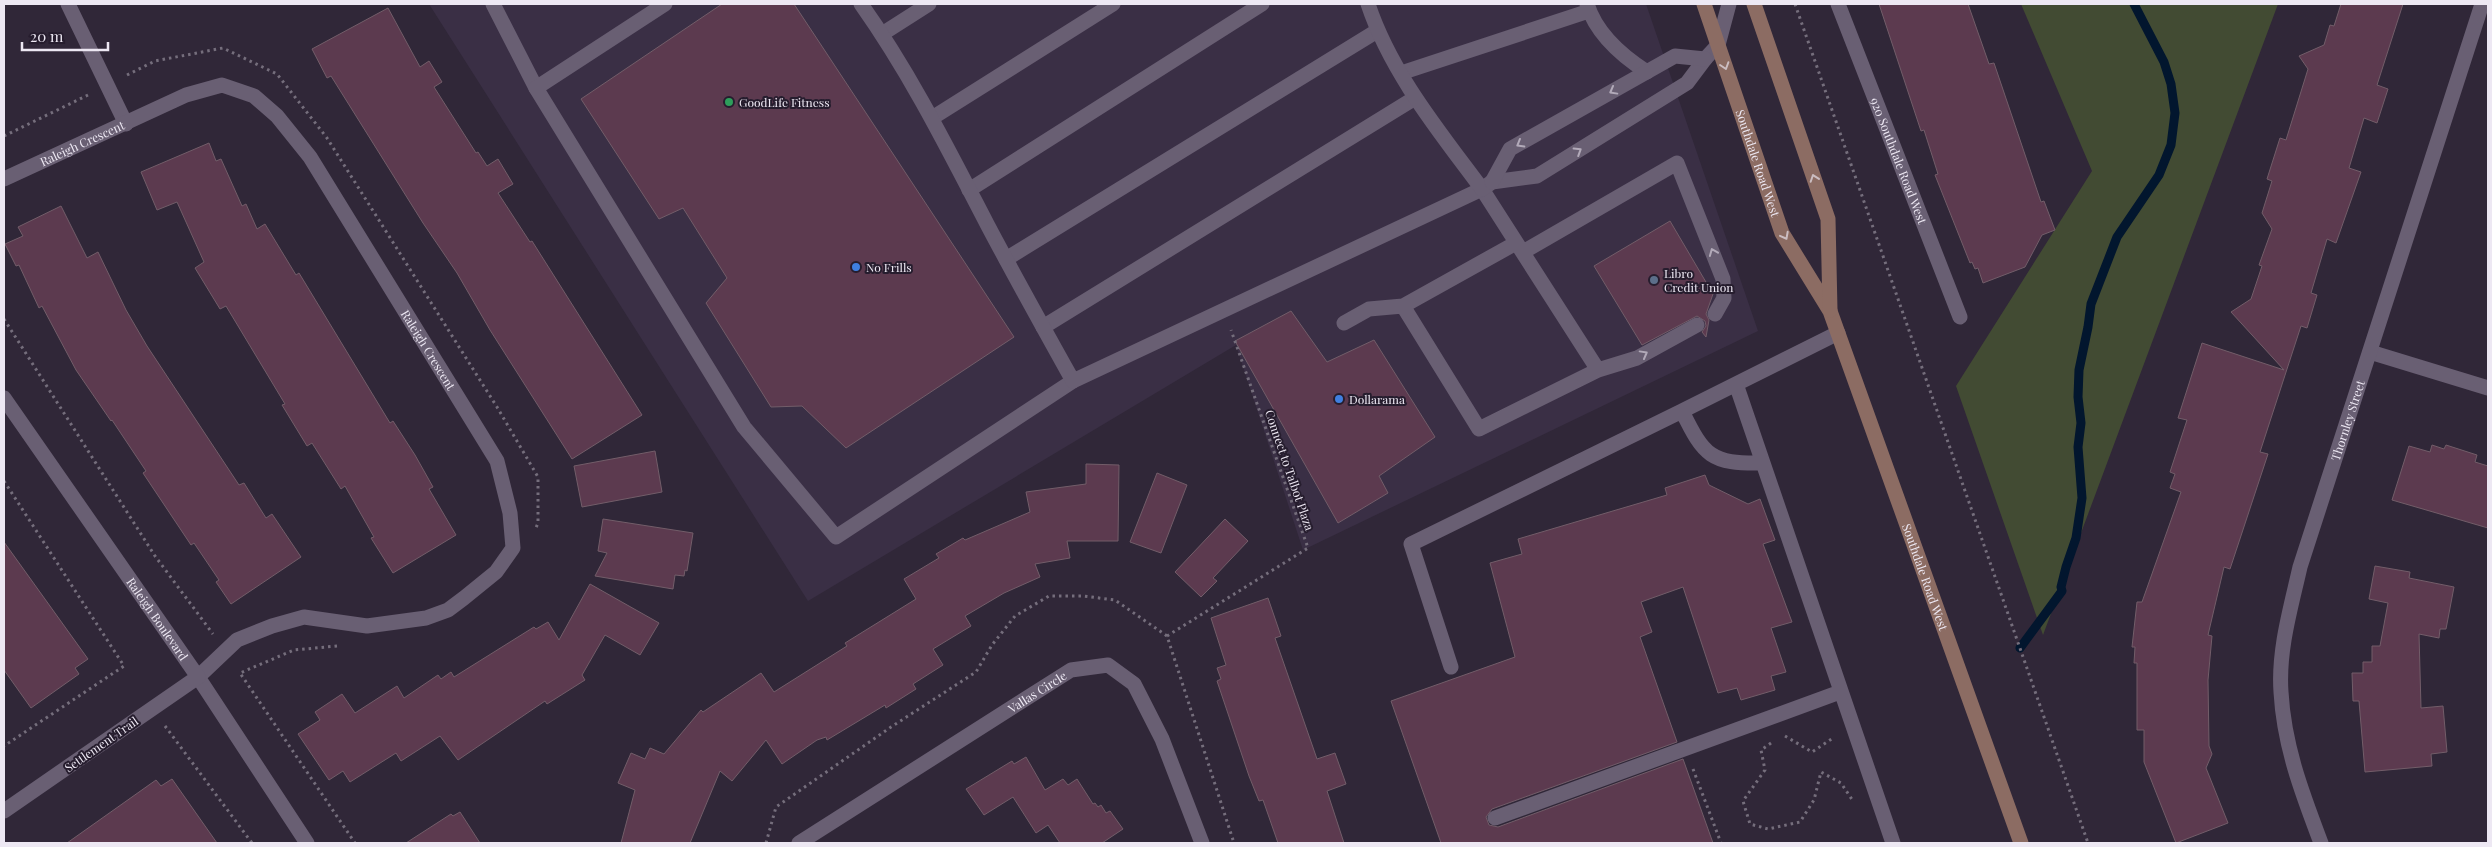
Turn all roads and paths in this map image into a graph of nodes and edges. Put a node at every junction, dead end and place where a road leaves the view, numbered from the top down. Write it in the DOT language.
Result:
graph roads {
  1 [pos="68,4"];
  2 [pos="493,4"];
  3 [pos="665,4"];
  4 [pos="861,4"];
  5 [pos="929,4"];
  6 [pos="1113,4"];
  7 [pos="1262,4"];
  8 [pos="1368,4"];
  9 [pos="1704,4"];
  10 [pos="1729,4"];
  11 [pos="1754,4"];
  12 [pos="1795,4"];
  13 [pos="1838,4"];
  14 [pos="2482,4"];
  15 [pos="1588,7"];
  16 [pos="1377,31"];
  17 [pos="882,34"];
  18 [pos="1718,45"];
  19 [pos="1704,58"];
  20 [pos="1647,72"];
  21 [pos="1401,73"];
  22 [pos="108,85"];
  23 [pos="536,88"];
  24 [pos="1415,98"];
  25 [pos="932,118"];
  26 [pos="126,124"];
  27 [pos="4,136"];
  28 [pos="4,179"];
  29 [pos="1487,185"];
  30 [pos="969,190"];
  31 [pos="1519,248"];
  32 [pos="1006,259"];
  33 [pos="1403,306"];
  34 [pos="1830,311"];
  35 [pos="1715,314"];
  36 [pos="1960,317"];
  37 [pos="4,319"];
  38 [pos="1344,323"];
  39 [pos="1697,325"];
  40 [pos="1230,326"];
  41 [pos="1043,327"];
  42 [pos="1838,333"];
  43 [pos="2370,352"];
  44 [pos="1598,370"];
  45 [pos="1073,381"];
  46 [pos="1736,384"];
  47 [pos="2488,388"];
  48 [pos="4,398"];
  49 [pos="1682,411"];
  50 [pos="1762,463"];
  51 [pos="4,481"];
  52 [pos="532,539"];
  53 [pos="1167,636"];
  54 [pos="346,644"];
  55 [pos="225,651"];
  56 [pos="1451,667"];
  57 [pos="240,674"];
  58 [pos="198,677"];
  59 [pos="1840,692"];
  60 [pos="158,731"];
  61 [pos="1839,734"];
  62 [pos="1783,735"];
  63 [pos="1776,740"];
  64 [pos="4,746"];
  65 [pos="1691,762"];
  66 [pos="1857,807"];
  67 [pos="4,811"];
  68 [pos="1494,818"];
  69 [pos="252,843"];
  70 [pos="307,843"];
  71 [pos="355,843"];
  72 [pos="799,843"];
  73 [pos="1202,843"];
  74 [pos="1721,843"];
  75 [pos="1893,843"];
  76 [pos="2021,843"];
  77 [pos="2088,843"];
  78 [pos="2321,843"];
  1 -- 22 [label="street"];
  2 -- 23 [label="street"];
  3 -- 23 [label="street"];
  4 -- 17 [label="street"];
  5 -- 17 [label="street"];
  6 -- 25 [label="street"];
  7 -- 30 [label="street"];
  8 -- 16 [label="street"];
  9 -- 18 [label="main road, Southdale Road West"];
  10 -- 18 [label="street"];
  34 -- 11 [label="main road, Southdale Road West, one-way"];
  12 -- 77 [label="path"];
  13 -- 36 [label="street, 920 Southdale Road West"];
  14 -- 43 [label="street, Thornley Street"];
  15 -- 20 [label="street"];
  15 -- 21 [label="street"];
  16 -- 21 [label="street"];
  16 -- 32 [label="street"];
  17 -- 25 [label="street"];
  18 -- 19 [label="street"];
  18 -- 34 [label="main road, Southdale Road West, one-way"];
  19 -- 20 [label="street"];
  29 -- 19 [label="street, one-way"];
  20 -- 29 [label="street, one-way"];
  21 -- 24 [label="street"];
  22 -- 26 [label="street"];
  22 -- 27 [label="path"];
  22 -- 52 [label="path"];
  23 -- 45 [label="street"];
  24 -- 29 [label="street"];
  24 -- 41 [label="street"];
  25 -- 30 [label="street"];
  26 -- 28 [label="street, Raleigh Crescent"];
  26 -- 55 [label="street, Raleigh Crescent"];
  29 -- 31 [label="street"];
  29 -- 45 [label="street"];
  30 -- 32 [label="street"];
  31 -- 33 [label="street"];
  35 -- 31 [label="street, one-way"];
  31 -- 44 [label="street"];
  32 -- 41 [label="street"];
  33 -- 38 [label="street"];
  33 -- 44 [label="street"];
  34 -- 42 [label="main road, Southdale Road West"];
  37 -- 55 [label="path"];
  44 -- 39 [label="street, one-way"];
  40 -- 53 [label="path, Connect to Talbot Plaza"];
  41 -- 45 [label="street"];
  42 -- 46 [label="street"];
  42 -- 76 [label="main road, Southdale Road West"];
  43 -- 47 [label="street"];
  43 -- 78 [label="street, Thornley Street"];
  46 -- 49 [label="street"];
  46 -- 50 [label="street"];
  48 -- 58 [label="street, Raleigh Boulevard"];
  49 -- 50 [label="street"];
  49 -- 56 [label="street"];
  50 -- 59 [label="street"];
  51 -- 64 [label="path"];
  54 -- 57 [label="path"];
  55 -- 57 [label="path"];
  55 -- 58 [label="street, Raleigh Crescent"];
  57 -- 71 [label="path"];
  58 -- 67 [label="street, Settlement Trail"];
  58 -- 70 [label="street, Raleigh Boulevard"];
  59 -- 68 [label="street"];
  59 -- 75 [label="street"];
  60 -- 69 [label="path"];
  61 -- 62 [label="path"];
  63 -- 66 [label="path"];
  65 -- 74 [label="path"];
  72 -- 73 [label="street, Vallas Circle"];
}
